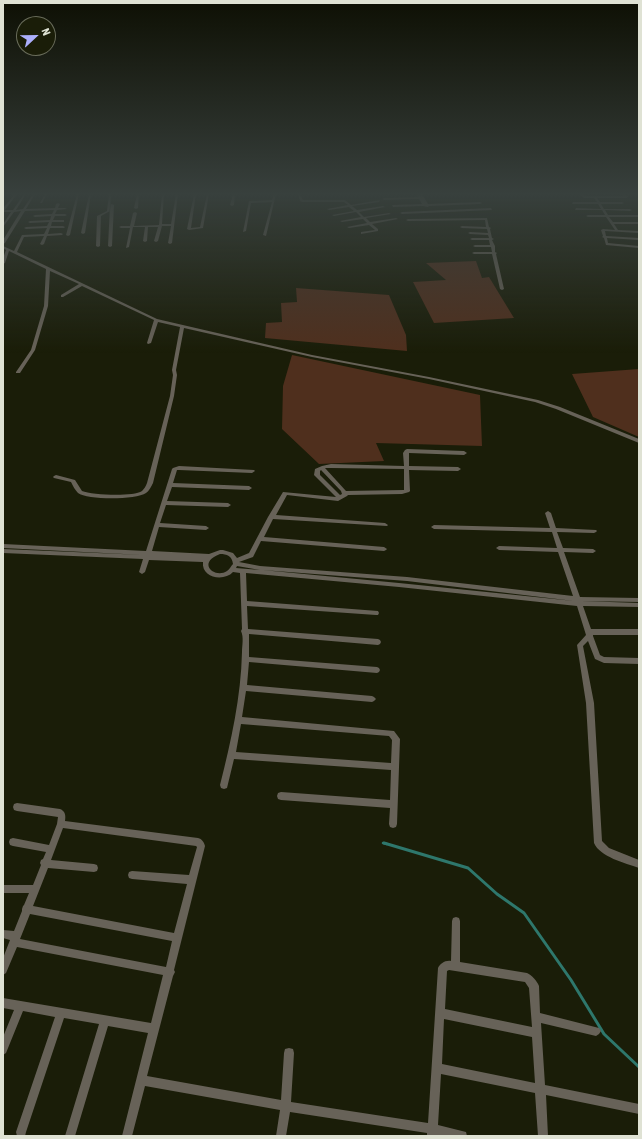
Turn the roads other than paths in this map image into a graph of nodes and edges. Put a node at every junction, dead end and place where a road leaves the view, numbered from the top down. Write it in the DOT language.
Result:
graph roads {
  1 [pos="3,247"];
  2 [pos="18,247"];
  3 [pos="493,247"];
  4 [pos="8,250"];
  5 [pos="474,252"];
  6 [pos="15,253"];
  7 [pos="495,253"];
  8 [pos="5,255"];
  9 [pos="3,261"];
  10 [pos="48,268"];
  11 [pos="82,284"];
  12 [pos="502,289"];
  13 [pos="62,296"];
  14 [pos="156,320"];
  15 [pos="182,326"];
  16 [pos="149,342"];
  17 [pos="18,372"];
  18 [pos="639,441"];
  19 [pos="464,453"];
  20 [pos="322,468"];
  21 [pos="406,468"];
  22 [pos="458,469"];
  23 [pos="252,471"];
  24 [pos="56,477"];
  25 [pos="170,485"];
  26 [pos="249,488"];
  27 [pos="345,493"];
  28 [pos="340,498"];
  29 [pos="164,503"];
  30 [pos="228,505"];
  31 [pos="548,513"];
  32 [pos="271,517"];
  33 [pos="157,525"];
  34 [pos="385,525"];
  35 [pos="434,527"];
  36 [pos="206,528"];
  37 [pos="554,530"];
  38 [pos="594,531"];
  39 [pos="259,539"];
  40 [pos="3,546"];
  41 [pos="499,548"];
  42 [pos="384,549"];
  43 [pos="3,551"];
  44 [pos="561,551"];
  45 [pos="593,551"];
  46 [pos="148,555"];
  47 [pos="208,558"];
  48 [pos="235,565"];
  49 [pos="243,571"];
  50 [pos="142,572"];
  51 [pos="639,600"];
  52 [pos="579,601"];
  53 [pos="244,603"];
  54 [pos="639,605"];
  55 [pos="376,613"];
  56 [pos="244,631"];
  57 [pos="639,632"];
  58 [pos="590,633"];
  59 [pos="378,642"];
  60 [pos="245,659"];
  61 [pos="639,661"];
  62 [pos="377,670"];
  63 [pos="243,688"];
  64 [pos="372,699"];
  65 [pos="238,720"];
  66 [pos="231,755"];
  67 [pos="395,767"];
  68 [pos="224,785"];
  69 [pos="281,796"];
  70 [pos="394,804"];
  71 [pos="17,807"];
  72 [pos="61,824"];
  73 [pos="393,824"];
  74 [pos="13,842"];
  75 [pos="50,849"];
  76 [pos="44,863"];
  77 [pos="639,864"];
  78 [pos="94,868"];
  79 [pos="132,875"];
  80 [pos="193,880"];
  81 [pos="3,889"];
  82 [pos="34,889"];
  83 [pos="26,909"];
  84 [pos="456,921"];
  85 [pos="3,934"];
  86 [pos="178,938"];
  87 [pos="15,939"];
  88 [pos="455,965"];
  89 [pos="3,970"];
  90 [pos="170,972"];
  91 [pos="3,1003"];
  92 [pos="20,1006"];
  93 [pos="61,1013"];
  94 [pos="440,1013"];
  95 [pos="536,1018"];
  96 [pos="105,1021"];
  97 [pos="155,1029"];
  98 [pos="596,1031"];
  99 [pos="537,1033"];
  100 [pos="3,1050"];
  101 [pos="289,1053"];
  102 [pos="436,1068"];
  103 [pos="142,1080"];
  104 [pos="540,1089"];
  105 [pos="286,1106"];
  106 [pos="639,1108"];
  107 [pos="21,1132"];
  108 [pos="432,1133"];
  109 [pos="70,1136"];
  110 [pos="128,1136"];
  111 [pos="281,1136"];
  112 [pos="462,1136"];
  113 [pos="543,1136"];
  1 -- 4 [label="street"];
  2 -- 6 [label="street"];
  3 -- 7 [label="street"];
  4 -- 6 [label="street"];
  4 -- 8 [label="street"];
  5 -- 7 [label="street"];
  6 -- 10 [label="street"];
  7 -- 12 [label="street"];
  8 -- 9 [label="street"];
  10 -- 11 [label="street"];
  10 -- 17 [label="street"];
  11 -- 13 [label="street"];
  11 -- 14 [label="street"];
  14 -- 15 [label="street"];
  14 -- 16 [label="street"];
  15 -- 18 [label="street"];
  15 -- 24 [label="street"];
  19 -- 21 [label="street"];
  20 -- 21 [label="street"];
  20 -- 27 [label="street"];
  20 -- 28 [label="street"];
  21 -- 22 [label="street"];
  21 -- 27 [label="street"];
  23 -- 25 [label="street"];
  25 -- 26 [label="street"];
  25 -- 29 [label="street"];
  27 -- 28 [label="street"];
  28 -- 32 [label="street"];
  29 -- 30 [label="street"];
  29 -- 33 [label="street"];
  31 -- 37 [label="street"];
  32 -- 34 [label="street"];
  32 -- 39 [label="street"];
  33 -- 36 [label="street"];
  33 -- 46 [label="street"];
  35 -- 37 [label="street"];
  37 -- 38 [label="street"];
  37 -- 44 [label="street"];
  39 -- 42 [label="street"];
  39 -- 48 [label="street"];
  40 -- 46 [label="street"];
  41 -- 44 [label="street"];
  43 -- 46 [label="street"];
  44 -- 45 [label="street"];
  44 -- 52 [label="street"];
  46 -- 47 [label="street"];
  46 -- 50 [label="street"];
  47 -- 48 [label="street"];
  47 -- 48 [label="street"];
  48 -- 49 [label="street"];
  48 -- 52 [label="street"];
  49 -- 52 [label="street"];
  49 -- 53 [label="street"];
  51 -- 52 [label="street"];
  52 -- 54 [label="street"];
  52 -- 58 [label="street"];
  53 -- 55 [label="street"];
  53 -- 56 [label="street"];
  56 -- 59 [label="street"];
  56 -- 60 [label="street"];
  57 -- 58 [label="street"];
  58 -- 61 [label="street"];
  58 -- 77 [label="street"];
  60 -- 62 [label="street"];
  60 -- 63 [label="street"];
  63 -- 64 [label="street"];
  63 -- 65 [label="street"];
  65 -- 66 [label="street"];
  65 -- 67 [label="street"];
  66 -- 67 [label="street"];
  66 -- 68 [label="street"];
  67 -- 70 [label="street"];
  69 -- 70 [label="street"];
  70 -- 73 [label="street"];
  71 -- 72 [label="street"];
  72 -- 75 [label="street"];
  72 -- 80 [label="street"];
  74 -- 75 [label="street"];
  75 -- 76 [label="street"];
  76 -- 78 [label="street"];
  76 -- 82 [label="street"];
  79 -- 80 [label="street"];
  80 -- 86 [label="street"];
  81 -- 82 [label="street"];
  82 -- 83 [label="street"];
  83 -- 86 [label="street"];
  83 -- 87 [label="street"];
  84 -- 88 [label="street"];
  85 -- 87 [label="street"];
  86 -- 90 [label="street"];
  87 -- 89 [label="street"];
  87 -- 90 [label="street"];
  88 -- 94 [label="street"];
  88 -- 95 [label="street"];
  90 -- 97 [label="street"];
  91 -- 92 [label="street"];
  92 -- 93 [label="street"];
  92 -- 100 [label="street"];
  93 -- 96 [label="street"];
  93 -- 107 [label="street"];
  94 -- 99 [label="street"];
  94 -- 102 [label="street"];
  95 -- 98 [label="street"];
  95 -- 99 [label="street"];
  96 -- 97 [label="street"];
  96 -- 109 [label="street"];
  97 -- 103 [label="street"];
  99 -- 104 [label="street"];
  101 -- 105 [label="street"];
  102 -- 104 [label="street"];
  102 -- 108 [label="street"];
  103 -- 105 [label="street"];
  103 -- 110 [label="street"];
  104 -- 106 [label="street"];
  104 -- 113 [label="street"];
  105 -- 108 [label="street"];
  105 -- 111 [label="street"];
  108 -- 112 [label="street"];
}
